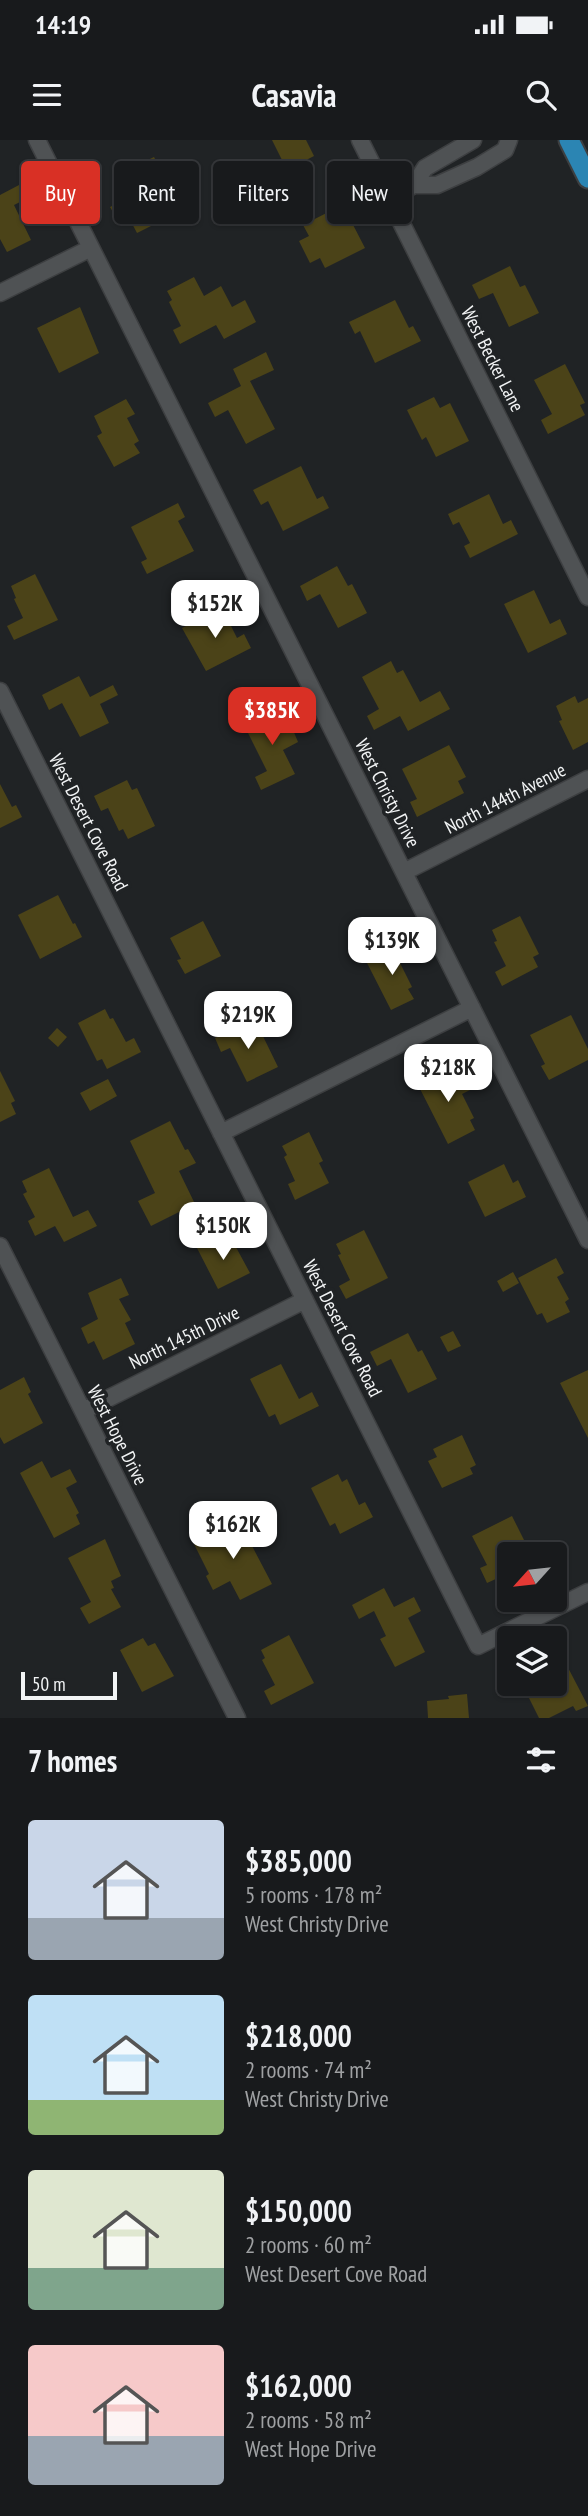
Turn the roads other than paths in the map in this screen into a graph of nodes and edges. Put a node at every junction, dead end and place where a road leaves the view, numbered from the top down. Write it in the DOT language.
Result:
graph roads {
  1 [pos="37,140"];
  2 [pos="360,140"];
  3 [pos="509,140"];
  4 [pos="569,140"];
  5 [pos="470,142"];
  6 [pos="370,161"];
  7 [pos="478,167"];
  8 [pos="588,177"];
  9 [pos="415,185"];
  10 [pos="412,186"];
  11 [pos="402,224"];
  12 [pos="91,248"];
  13 [pos="0,293"];
  14 [pos="588,597"];
  15 [pos="0,691"];
  16 [pos="588,779"];
  17 [pos="404,872"];
  18 [pos="472,1008"];
  19 [pos="222,1133"];
  20 [pos="588,1240"];
  21 [pos="0,1246"];
  22 [pos="305,1300"];
  23 [pos="83,1411"];
  24 [pos="588,1592"];
  25 [pos="237,1718"];
  1 -- 12 [label="street, West Christy Drive"];
  2 -- 6 [label="street, West Becker Lane"];
  3 -- 7 [label="street"];
  4 -- 8 [label="main road"];
  5 -- 7 [label="street"];
  5 -- 9 [label="street"];
  7 -- 9 [label="street"];
  9 -- 10 [label="street"];
  11 -- 14 [label="street, West Becker Lane"];
  12 -- 13 [label="street"];
  12 -- 17 [label="street, West Christy Drive"];
  15 -- 19 [label="street, West Desert Cove Road"];
  16 -- 17 [label="street, North 144th Avenue"];
  17 -- 18 [label="street, West Christy Drive"];
  18 -- 19 [label="street"];
  18 -- 20 [label="street, West Christy Drive"];
  19 -- 22 [label="street, West Desert Cove Road"];
  21 -- 23 [label="street, West Hope Drive"];
  22 -- 23 [label="street, North 145th Drive"];
  22 -- 24 [label="street, West Desert Cove Road"];
  23 -- 25 [label="street, West Hope Drive"];
}
